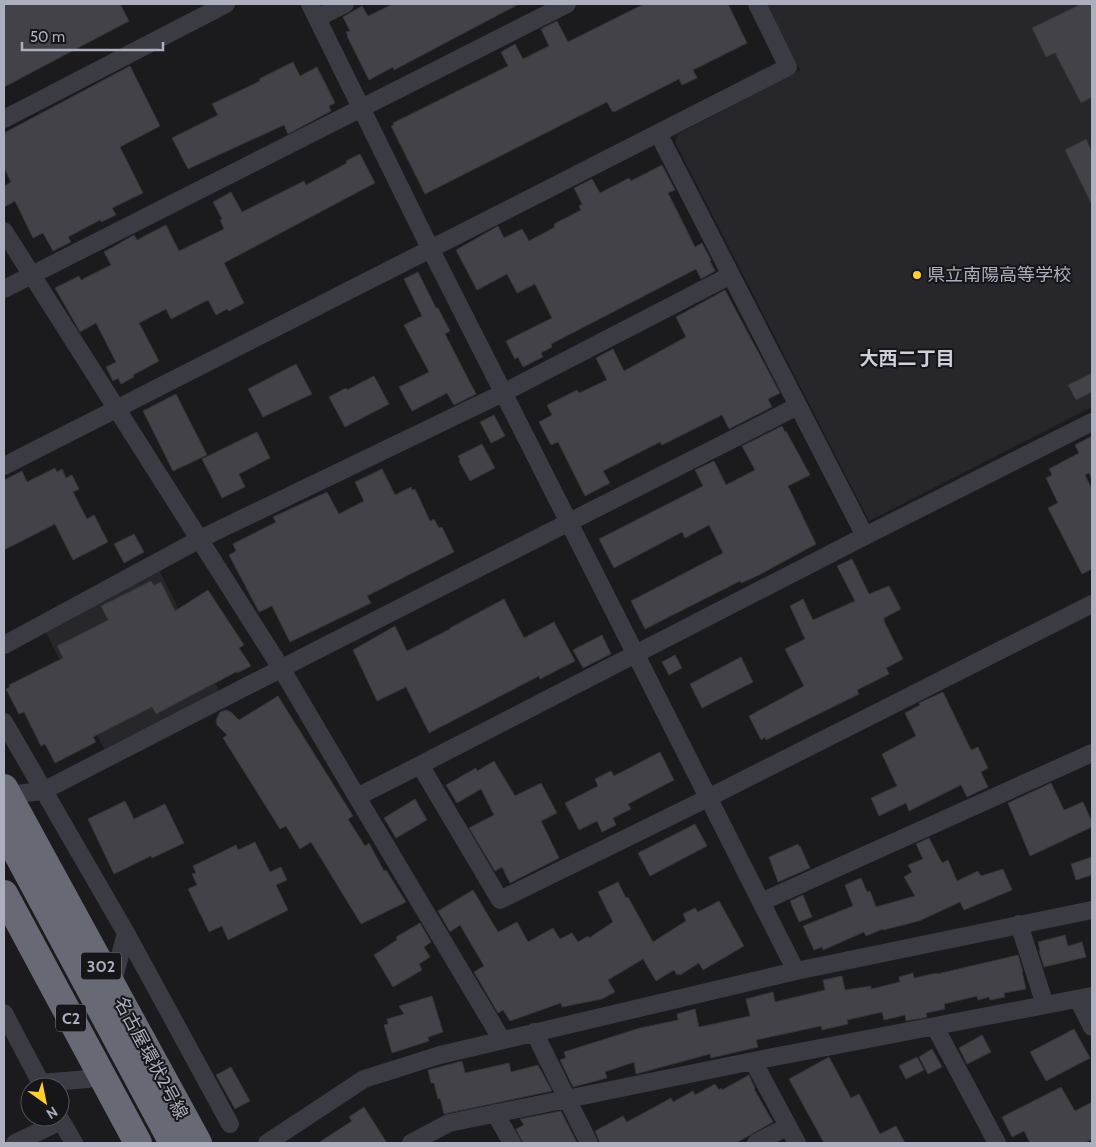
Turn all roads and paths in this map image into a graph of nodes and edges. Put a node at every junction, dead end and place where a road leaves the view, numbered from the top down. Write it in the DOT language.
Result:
graph roads {
  1 [pos="226,4"];
  2 [pos="345,4"];
  3 [pos="567,4"];
  4 [pos="757,4"];
  5 [pos="313,11"];
  6 [pos="361,108"];
  7 [pos="4,119"];
  8 [pos="658,132"];
  9 [pos="4,231"];
  10 [pos="430,248"];
  11 [pos="32,275"];
  12 [pos="731,275"];
  13 [pos="4,289"];
  14 [pos="503,393"];
  15 [pos="798,406"];
  16 [pos="117,409"];
  17 [pos="1092,422"];
  18 [pos="4,466"];
  19 [pos="569,522"];
  20 [pos="865,536"];
  21 [pos="200,539"];
  22 [pos="1092,604"];
  23 [pos="4,645"];
  24 [pos="636,655"];
  25 [pos="282,668"];
  26 [pos="4,722"];
  27 [pos="1092,753"];
  28 [pos="420,765"];
  29 [pos="5,792"];
  30 [pos="43,792"];
  31 [pos="357,797"];
  32 [pos="708,798"];
  33 [pos="4,829"];
  34 [pos="4,894"];
  35 [pos="761,902"];
  36 [pos="1092,910"];
  37 [pos="1019,924"];
  38 [pos="4,925"];
  39 [pos="126,932"];
  40 [pos="796,970"];
  41 [pos="112,985"];
  42 [pos="1085,998"];
  43 [pos="1045,1005"];
  44 [pos="4,1014"];
  45 [pos="935,1027"];
  46 [pos="1092,1027"];
  47 [pos="534,1032"];
  48 [pos="502,1040"];
  49 [pos="753,1061"];
  50 [pos="38,1077"];
  51 [pos="88,1078"];
  52 [pos="70,1081"];
  53 [pos="567,1098"];
  54 [pos="495,1113"];
  55 [pos="230,1124"];
  56 [pos="788,1126"];
  57 [pos="45,1127"];
  58 [pos="65,1127"];
  59 [pos="14,1143"];
  60 [pos="74,1143"];
  61 [pos="125,1143"];
  62 [pos="138,1143"];
  63 [pos="173,1143"];
  64 [pos="198,1143"];
  65 [pos="267,1143"];
  66 [pos="411,1143"];
  67 [pos="512,1143"];
  68 [pos="589,1143"];
  69 [pos="756,1143"];
  70 [pos="797,1143"];
  71 [pos="997,1143"];
  1 -- 7 [label="street"];
  2 -- 5 [label="street"];
  3 -- 6 [label="street"];
  4 -- 8 [label="street"];
  5 -- 6 [label="street"];
  6 -- 10 [label="street"];
  6 -- 11 [label="street"];
  8 -- 10 [label="street"];
  8 -- 12 [label="street"];
  9 -- 11 [label="street"];
  10 -- 14 [label="street"];
  10 -- 16 [label="street"];
  11 -- 13 [label="street"];
  11 -- 16 [label="street"];
  12 -- 14 [label="street"];
  12 -- 15 [label="street"];
  14 -- 19 [label="street"];
  14 -- 21 [label="street"];
  15 -- 19 [label="street"];
  15 -- 20 [label="street"];
  16 -- 18 [label="street"];
  16 -- 21 [label="street"];
  17 -- 20 [label="street"];
  19 -- 24 [label="street"];
  19 -- 25 [label="street"];
  20 -- 24 [label="street"];
  21 -- 23 [label="street"];
  21 -- 25 [label="street"];
  22 -- 32 [label="street"];
  24 -- 28 [label="street"];
  24 -- 32 [label="street"];
  25 -- 30 [label="street"];
  25 -- 31 [label="street"];
  26 -- 30 [label="street"];
  27 -- 35 [label="street"];
  28 -- 31 [label="street"];
  28 -- 32 [label="street"];
  29 -- 30 [label="street"];
  29 -- 41 [label="highway, 名古屋環状2号線 / 302"];
  30 -- 39 [label="street"];
  31 -- 48 [label="street"];
  32 -- 35 [label="street"];
  33 -- 63 [label="highway, C2"];
  34 -- 62 [label="highway, C2"];
  35 -- 40 [label="street"];
  36 -- 37 [label="street"];
  37 -- 40 [label="street"];
  37 -- 43 [label="street"];
  38 -- 51 [label="highway"];
  39 -- 41 [label="street"];
  39 -- 55 [label="street"];
  40 -- 47 [label="street"];
  41 -- 64 [label="highway, 名古屋環状2号線 / 302"];
  42 -- 43 [label="street"];
  42 -- 46 [label="street"];
  43 -- 45 [label="street"];
  44 -- 50 [label="street"];
  45 -- 49 [label="street"];
  45 -- 71 [label="street"];
  47 -- 48 [label="street"];
  47 -- 53 [label="street"];
  48 -- 65 [label="street"];
  49 -- 53 [label="street"];
  49 -- 56 [label="street"];
  51 -- 52 [label="street"];
  51 -- 61 [label="highway"];
  53 -- 54 [label="street"];
  53 -- 68 [label="street"];
  54 -- 66 [label="street"];
  54 -- 67 [label="street"];
  56 -- 69 [label="street"];
  56 -- 70 [label="street"];
  57 -- 59 [label="street"];
  58 -- 60 [label="street"];
}
